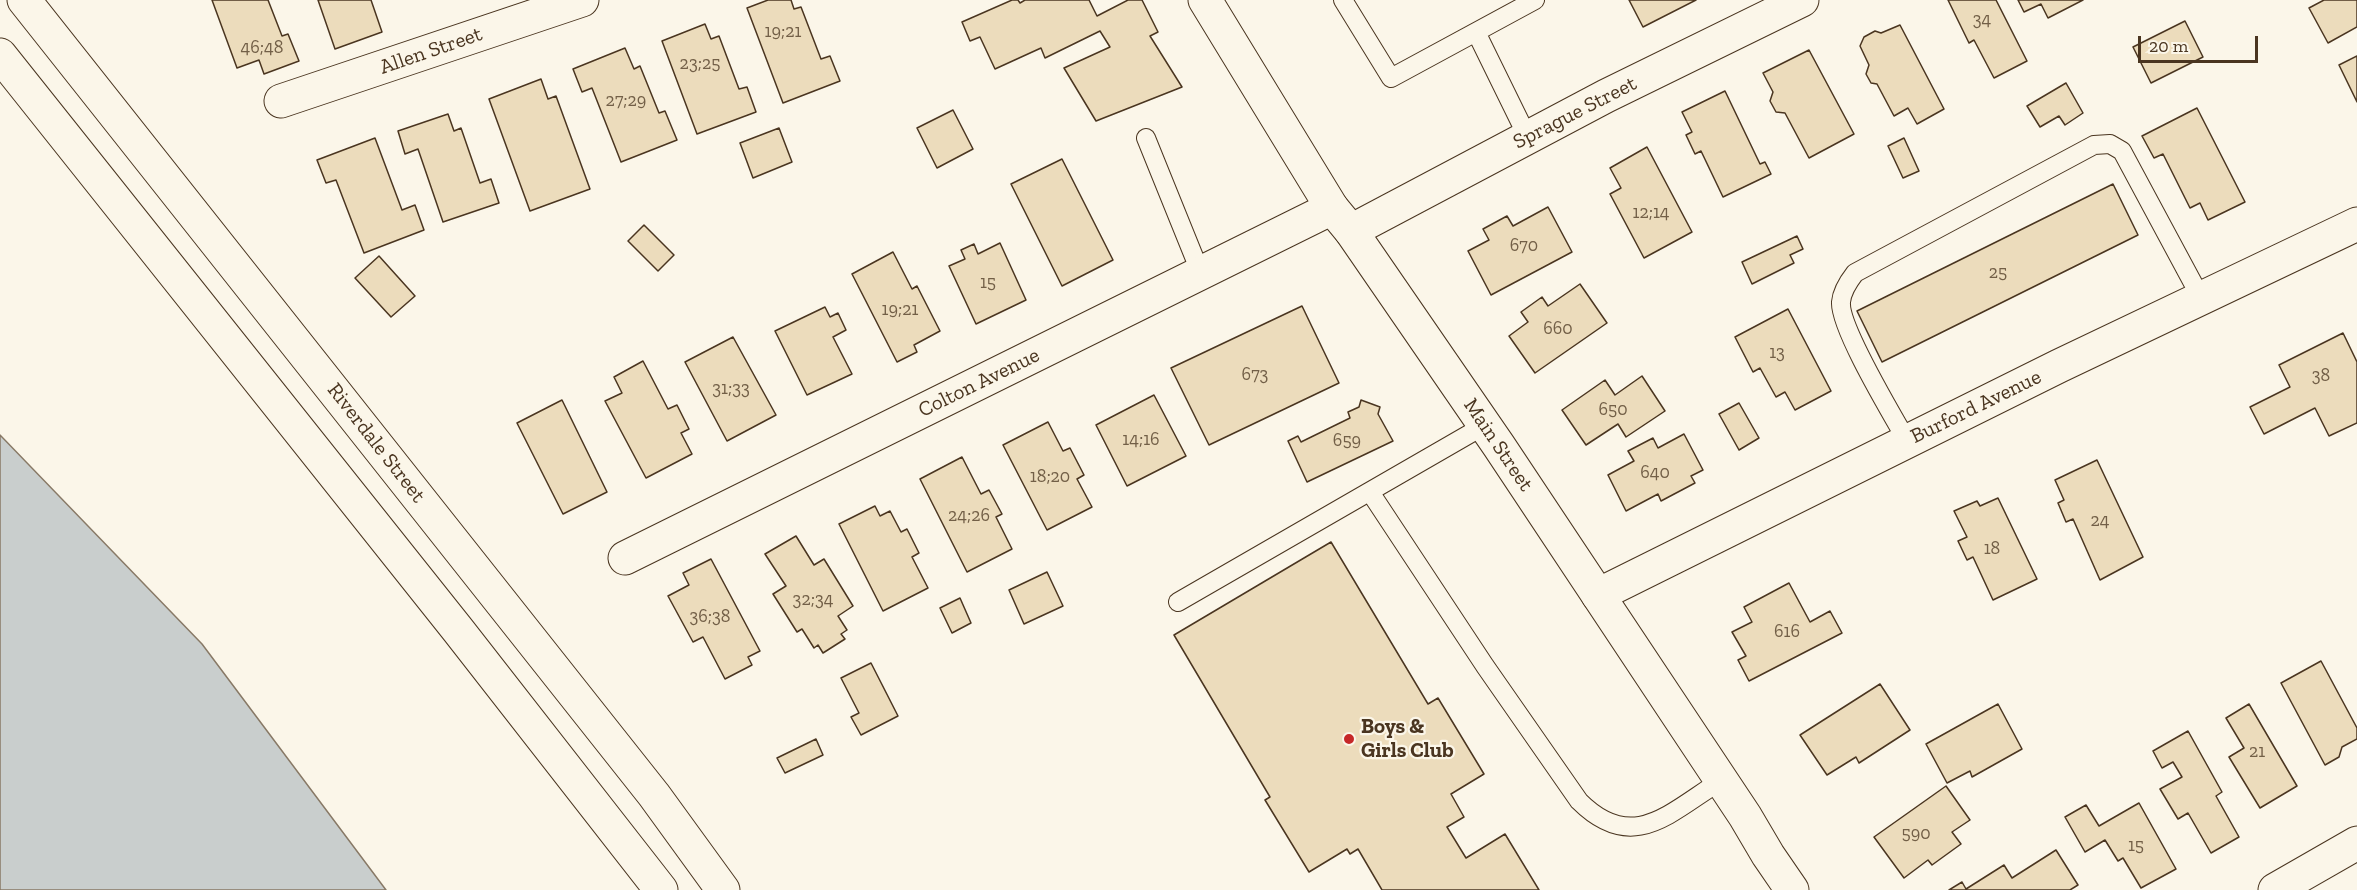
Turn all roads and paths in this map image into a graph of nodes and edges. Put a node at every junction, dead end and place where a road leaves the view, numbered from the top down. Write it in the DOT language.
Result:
graph roads {
  1 [pos="24,0"];
  2 [pos="582,0"];
  3 [pos="1205,0"];
  4 [pos="1343,0"];
  5 [pos="1535,0"];
  6 [pos="1802,0"];
  7 [pos="1476,32"];
  8 [pos="0,55"];
  9 [pos="281,101"];
  10 [pos="1146,138"];
  11 [pos="1528,138"];
  12 [pos="1342,220"];
  13 [pos="2357,224"];
  14 [pos="1200,274"];
  15 [pos="2201,298"];
  16 [pos="1485,425"];
  17 [pos="1907,441"];
  18 [pos="1370,492"];
  19 [pos="625,558"];
  20 [pos="1598,595"];
  21 [pos="1178,602"];
  22 [pos="1722,780"];
  23 [pos="2357,843"];
  24 [pos="661,890"];
  25 [pos="723,890"];
  26 [pos="1792,890"];
  27 [pos="2275,890"];
  1 -- 25 [label="main road, Riverdale Street"];
  2 -- 9 [label="main road, Allen Street"];
  3 -- 12 [label="main road, Main Street"];
  4 -- 7 [label="lane"];
  5 -- 7 [label="lane"];
  6 -- 11 [label="main road, Sprague Street"];
  7 -- 11 [label="lane"];
  8 -- 24 [label="main road"];
  10 -- 14 [label="lane"];
  11 -- 12 [label="main road, Sprague Street"];
  12 -- 14 [label="main road, Colton Avenue"];
  12 -- 16 [label="main road, Main Street"];
  13 -- 15 [label="main road, Burford Avenue"];
  14 -- 19 [label="main road, Colton Avenue"];
  15 -- 17 [label="main road, Burford Avenue"];
  15 -- 17 [label="lane"];
  16 -- 18 [label="lane"];
  16 -- 20 [label="main road, Main Street"];
  17 -- 20 [label="main road, Burford Avenue"];
  18 -- 21 [label="lane"];
  18 -- 22 [label="lane"];
  20 -- 22 [label="main road, Main Street"];
  22 -- 26 [label="main road, Main Street"];
  23 -- 27 [label="main road"];
}
